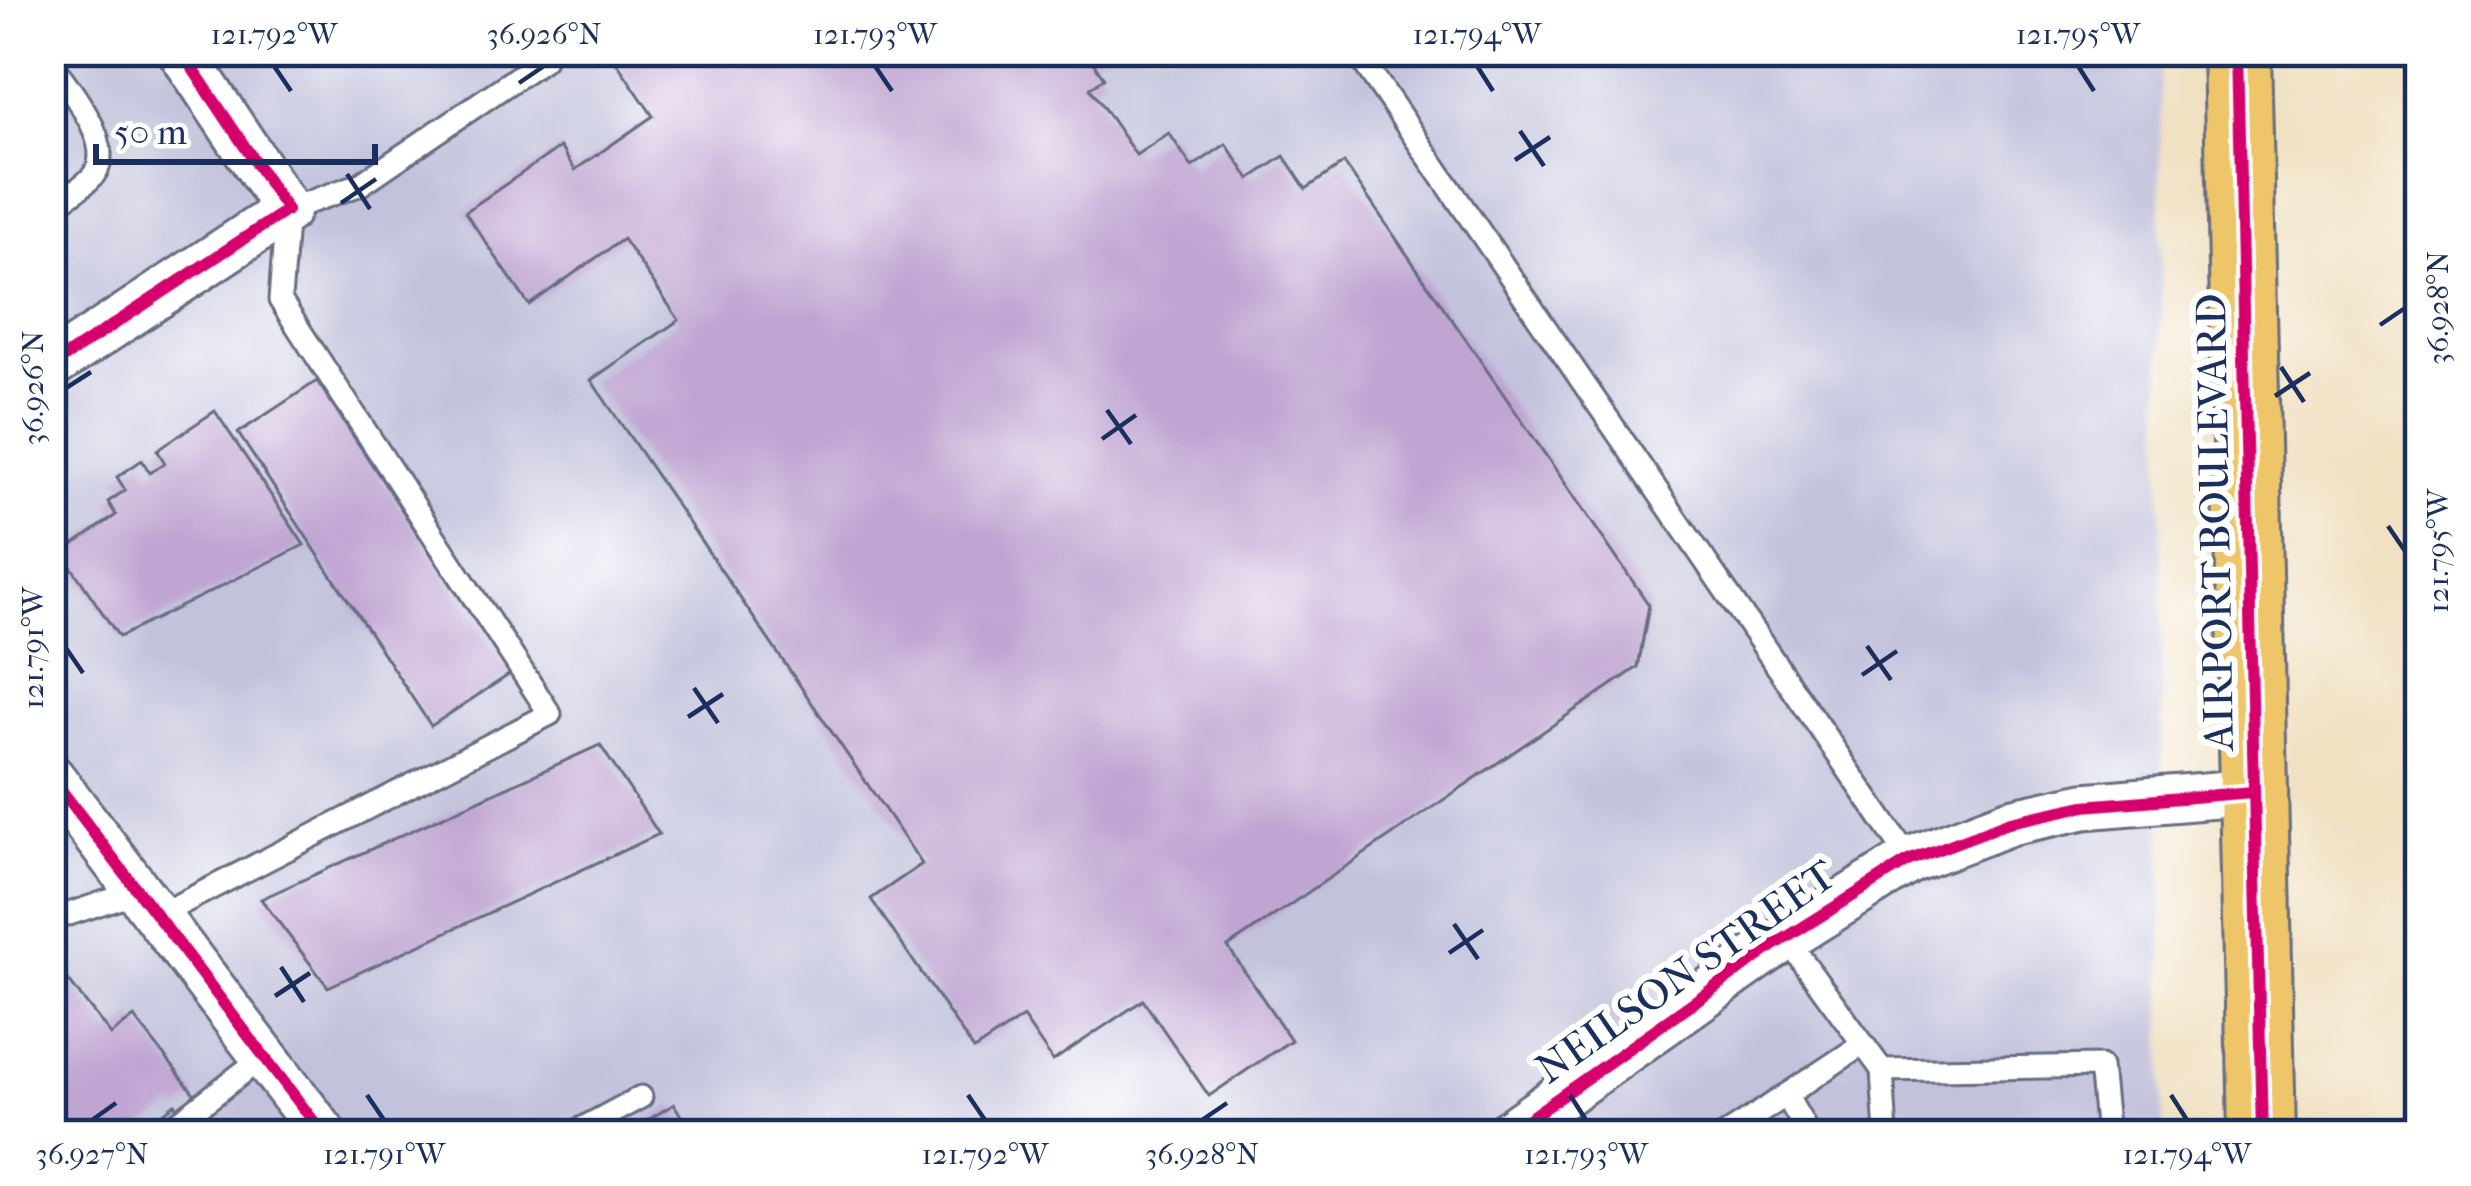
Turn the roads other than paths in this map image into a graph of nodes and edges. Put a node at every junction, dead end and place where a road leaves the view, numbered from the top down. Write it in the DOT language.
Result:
graph roads {
  1 [pos="181,51"];
  2 [pos="539,51"];
  3 [pos="1356,51"];
  4 [pos="2237,51"];
  5 [pos="51,62"];
  6 [pos="51,207"];
  7 [pos="286,210"];
  8 [pos="51,366"];
  9 [pos="51,777"];
  10 [pos="2253,792"];
  11 [pos="1910,860"];
  12 [pos="148,903"];
  13 [pos="51,920"];
  14 [pos="1786,938"];
  15 [pos="1863,1044"];
  16 [pos="264,1056"];
  17 [pos="1882,1070"];
  18 [pos="1786,1095"];
  19 [pos="641,1097"];
  20 [pos="314,1131"];
  21 [pos="162,1135"];
  22 [pos="570,1135"];
  23 [pos="1506,1135"];
  24 [pos="1726,1135"];
  25 [pos="1809,1135"];
  26 [pos="1886,1135"];
  27 [pos="2107,1135"];
  28 [pos="2262,1135"];
  1 -- 7 [label="street"];
  2 -- 7 [label="lane"];
  3 -- 11 [label="lane"];
  4 -- 10 [label="main road, AIRPORT BOULEVARD"];
  5 -- 6 [label="lane"];
  7 -- 8 [label="street"];
  7 -- 12 [label="lane"];
  9 -- 12 [label="street"];
  10 -- 11 [label="street, NEILSON STREET"];
  10 -- 28 [label="main road, AIRPORT BOULEVARD"];
  11 -- 14 [label="street, NEILSON STREET"];
  12 -- 13 [label="lane"];
  12 -- 16 [label="street"];
  14 -- 15 [label="lane"];
  14 -- 23 [label="street, NEILSON STREET"];
  15 -- 17 [label="lane"];
  15 -- 18 [label="lane"];
  16 -- 20 [label="street"];
  16 -- 21 [label="lane"];
  17 -- 26 [label="lane"];
  17 -- 27 [label="lane"];
  18 -- 24 [label="lane"];
  18 -- 25 [label="lane"];
  19 -- 22 [label="lane"];
}
